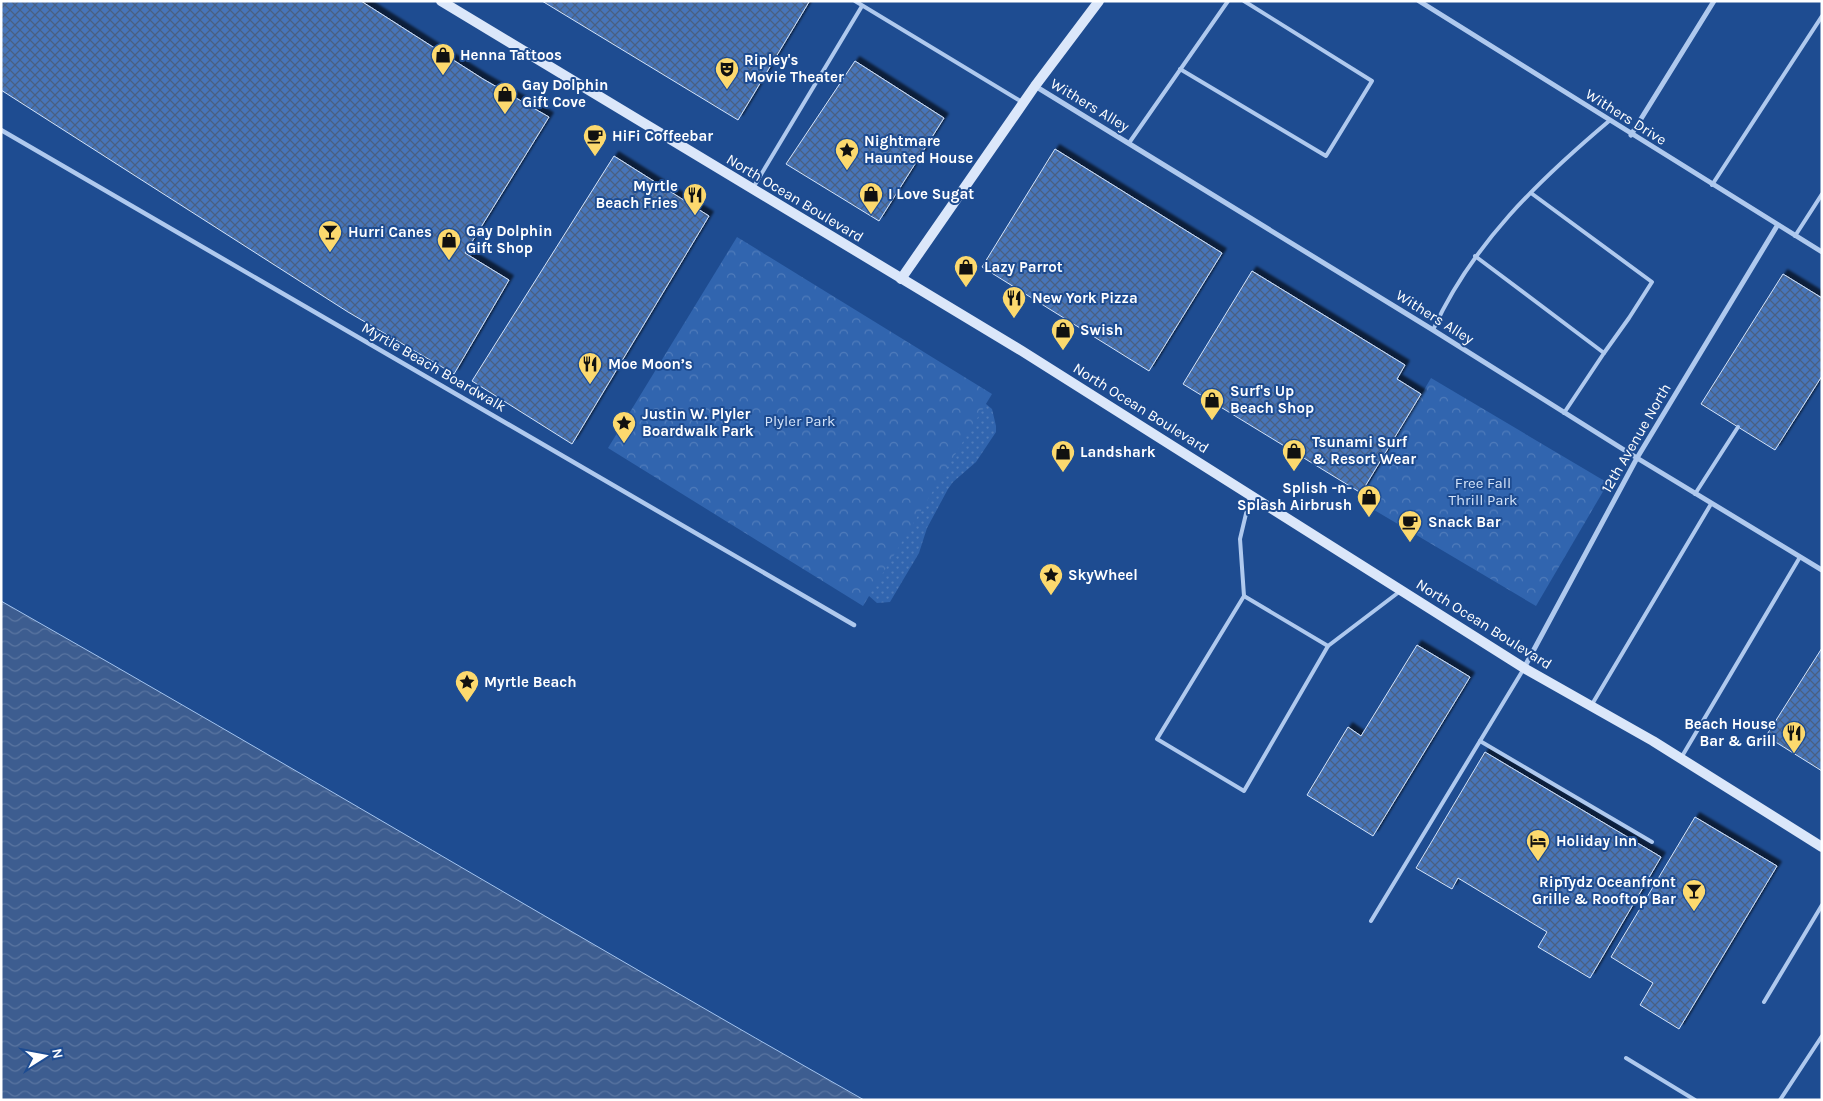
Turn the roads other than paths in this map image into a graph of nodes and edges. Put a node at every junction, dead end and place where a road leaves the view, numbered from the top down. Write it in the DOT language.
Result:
graph roads {
  1 [pos="441,1"];
  2 [pos="855,1"];
  3 [pos="1099,1"];
  4 [pos="1228,1"];
  5 [pos="1244,1"];
  6 [pos="1419,1"];
  7 [pos="1714,1"];
  8 [pos="862,6"];
  9 [pos="1822,16"];
  10 [pos="1180,69"];
  11 [pos="1035,86"];
  12 [pos="1024,103"];
  13 [pos="1610,121"];
  14 [pos="1,130"];
  15 [pos="1631,135"];
  16 [pos="1129,143"];
  17 [pos="1712,185"];
  18 [pos="752,190"];
  19 [pos="1531,192"];
  20 [pos="1822,194"];
  21 [pos="1777,226"];
  22 [pos="1794,236"];
  23 [pos="1822,252"];
  24 [pos="1475,256"];
  25 [pos="901,279"];
  26 [pos="1433,330"];
  27 [pos="1604,353"];
  28 [pos="1564,413"];
  29 [pos="1738,427"];
  30 [pos="1636,458"];
  31 [pos="1695,494"];
  32 [pos="1251,495"];
  33 [pos="1712,504"];
  34 [pos="1800,557"];
  35 [pos="1822,570"];
  36 [pos="1402,591"];
  37 [pos="1244,596"];
  38 [pos="854,625"];
  39 [pos="1328,646"];
  40 [pos="1524,668"];
  41 [pos="1591,706"];
  42 [pos="1480,741"];
  43 [pos="1681,758"];
  44 [pos="1652,842"];
  45 [pos="1822,847"];
  46 [pos="1822,905"];
  47 [pos="1371,921"];
  48 [pos="1764,1002"];
  49 [pos="1822,1036"];
  50 [pos="1626,1058"];
  51 [pos="1695,1100"];
  52 [pos="1780,1100"];
  1 -- 18 [label="main road, North Ocean Boulevard"];
  2 -- 8 [label="lane"];
  3 -- 11 [label="main road"];
  4 -- 10 [label="lane"];
  5 -- 10 [label="lane"];
  6 -- 13 [label="street, Withers Drive"];
  7 -- 15 [label="street"];
  8 -- 12 [label="lane"];
  8 -- 18 [label="lane"];
  9 -- 17 [label="lane"];
  10 -- 16 [label="lane"];
  11 -- 12 [label="main road"];
  11 -- 16 [label="street, Withers Alley"];
  12 -- 25 [label="main road"];
  13 -- 15 [label="street, Withers Drive"];
  13 -- 19 [label="lane"];
  14 -- 38 [label="street, Myrtle Beach Boardwalk"];
  15 -- 17 [label="street, Withers Drive"];
  16 -- 26 [label="street, Withers Alley"];
  17 -- 21 [label="street, Withers Drive"];
  18 -- 25 [label="main road, North Ocean Boulevard"];
  19 -- 24 [label="lane"];
  19 -- 27 [label="lane"];
  20 -- 22 [label="lane"];
  21 -- 22 [label="street, Withers Drive"];
  21 -- 30 [label="street, 12th Avenue North"];
  22 -- 23 [label="street, Withers Drive"];
  24 -- 26 [label="lane"];
  24 -- 27 [label="lane"];
  25 -- 32 [label="main road, North Ocean Boulevard"];
  26 -- 28 [label="street, Withers Alley"];
  27 -- 28 [label="lane"];
  28 -- 30 [label="street, Withers Alley"];
  29 -- 31 [label="lane"];
  30 -- 31 [label="street, Withers Alley"];
  30 -- 40 [label="street, 12th Avenue North"];
  31 -- 33 [label="street, Withers Alley"];
  32 -- 36 [label="main road, North Ocean Boulevard"];
  32 -- 37 [label="lane"];
  33 -- 34 [label="street, Withers Alley"];
  33 -- 41 [label="lane"];
  34 -- 35 [label="street, Withers Alley"];
  34 -- 43 [label="lane"];
  36 -- 39 [label="lane"];
  36 -- 40 [label="main road, North Ocean Boulevard"];
  37 -- 39 [label="lane"];
  37 -- 39 [label="lane"];
  40 -- 41 [label="main road, North Ocean Boulevard"];
  40 -- 42 [label="lane"];
  41 -- 43 [label="main road, North Ocean Boulevard"];
  42 -- 44 [label="lane"];
  42 -- 47 [label="lane"];
  43 -- 45 [label="main road, North Ocean Boulevard"];
  46 -- 48 [label="lane"];
  49 -- 52 [label="lane"];
  50 -- 51 [label="lane"];
}
